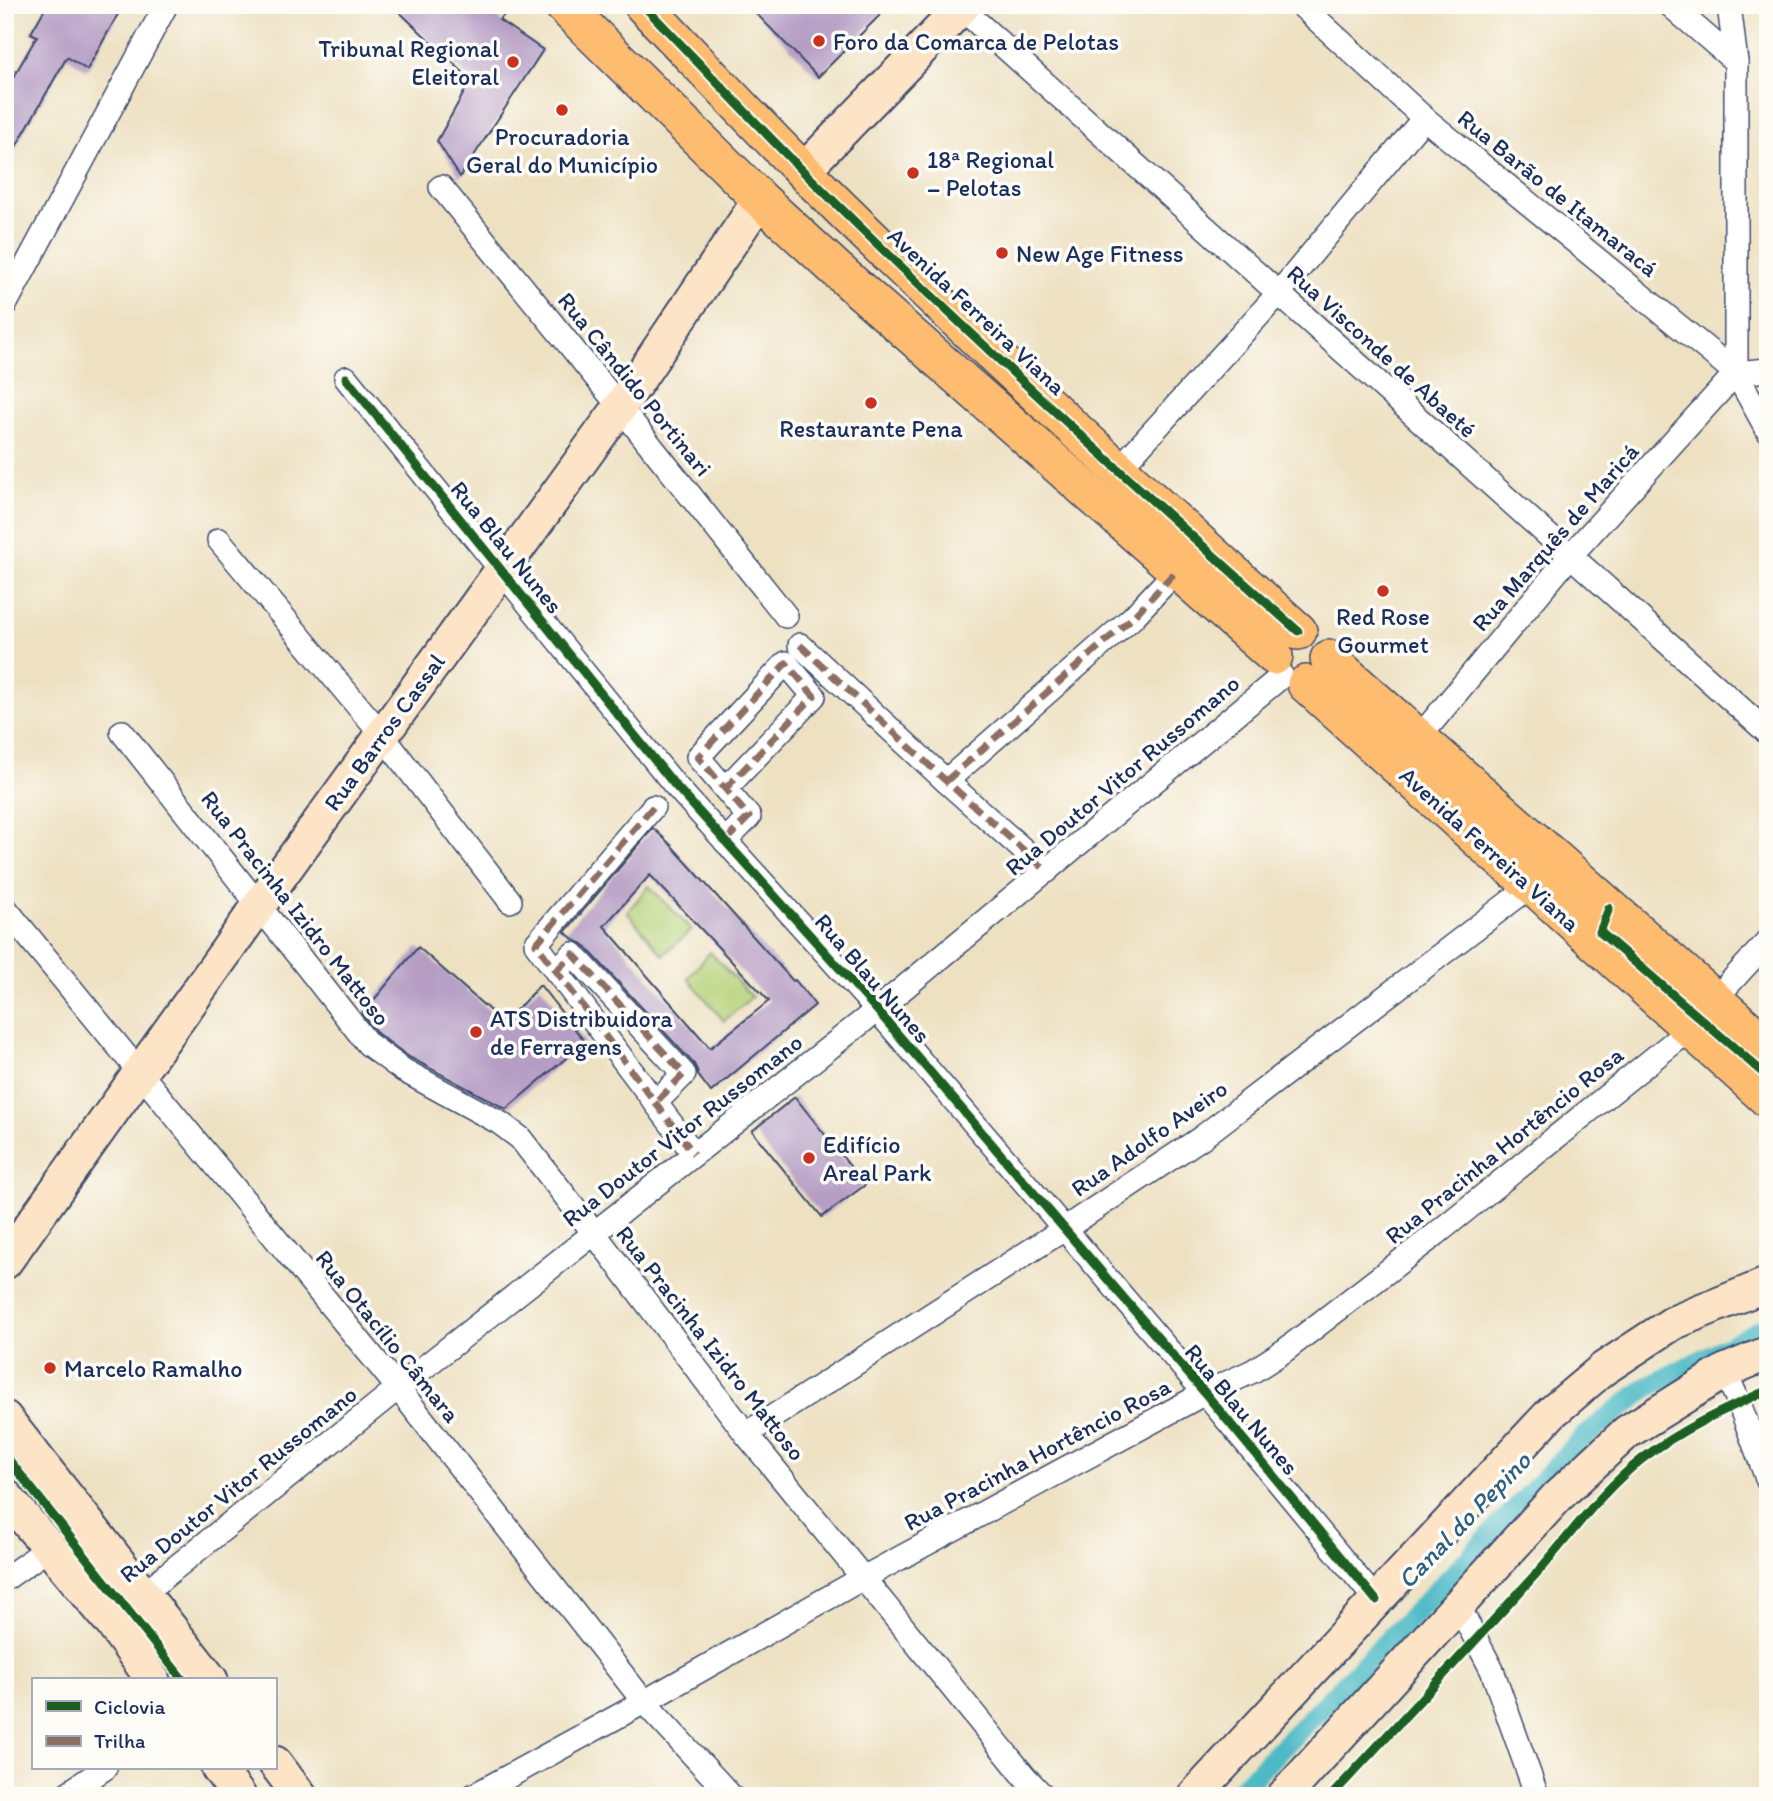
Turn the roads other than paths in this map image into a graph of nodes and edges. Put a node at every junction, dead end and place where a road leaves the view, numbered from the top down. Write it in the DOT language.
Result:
graph roads {
  1 [pos="166,5"];
  2 [pos="563,5"];
  3 [pos="643,5"];
  4 [pos="1301,5"];
  5 [pos="1670,5"];
  6 [pos="1729,5"];
  7 [pos="961,6"];
  8 [pos="1736,62"];
  9 [pos="1424,118"];
  10 [pos="803,171"];
  11 [pos="442,187"];
  12 [pos="760,200"];
  13 [pos="1279,293"];
  14 [pos="5,305"];
  15 [pos="1768,370"];
  16 [pos="1736,373"];
  17 [pos="346,378"];
  18 [pos="620,407"];
  19 [pos="1768,431"];
  20 [pos="1118,470"];
  21 [pos="219,540"];
  22 [pos="1570,556"];
  23 [pos="1178,569"];
  24 [pos="502,571"];
  25 [pos="786,616"];
  26 [pos="800,645"];
  27 [pos="1298,661"];
  28 [pos="122,732"];
  29 [pos="1768,733"];
  30 [pos="382,735"];
  31 [pos="1418,739"];
  32 [pos="946,781"];
  33 [pos="725,789"];
  34 [pos="653,807"];
  35 [pos="725,841"];
  36 [pos="1047,871"];
  37 [pos="1532,885"];
  38 [pos="510,901"];
  39 [pos="260,904"];
  40 [pos="5,908"];
  41 [pos="1768,941"];
  42 [pos="556,971"];
  43 [pos="1714,1000"];
  44 [pos="877,1010"];
  45 [pos="1690,1029"];
  46 [pos="1768,1047"];
  47 [pos="139,1074"];
  48 [pos="1768,1099"];
  49 [pos="656,1102"];
  50 [pos="694,1154"];
  51 [pos="1065,1229"];
  52 [pos="594,1233"];
  53 [pos="5,1262"];
  54 [pos="1768,1284"];
  55 [pos="1768,1353"];
  56 [pos="1725,1371"];
  57 [pos="398,1388"];
  58 [pos="1205,1392"];
  59 [pos="5,1418"];
  60 [pos="746,1434"];
  61 [pos="1768,1481"];
  62 [pos="5,1495"];
  63 [pos="49,1548"];
  64 [pos="863,1578"];
  65 [pos="5,1579"];
  66 [pos="144,1593"];
  67 [pos="1376,1600"];
  68 [pos="1458,1605"];
  69 [pos="111,1622"];
  70 [pos="152,1678"];
  71 [pos="209,1678"];
  72 [pos="644,1702"];
  73 [pos="276,1764"];
  74 [pos="102,1770"];
  75 [pos="220,1770"];
  76 [pos="64,1796"];
  77 [pos="239,1796"];
  78 [pos="300,1796"];
  79 [pos="473,1796"];
  80 [pos="731,1796"];
  81 [pos="1043,1796"];
  82 [pos="1194,1796"];
  83 [pos="1284,1796"];
  84 [pos="1536,1796"];
  1 -- 14 [label="street"];
  2 -- 12 [label="main road, Avenida Ferreira Viana"];
  3 -- 10 [label="main road, Avenida Ferreira Viana"];
  4 -- 9 [label="street, Rua Barão de Itamaracá"];
  5 -- 8 [label="street"];
  6 -- 8 [label="street"];
  7 -- 10 [label="main road"];
  7 -- 13 [label="street, Rua Visconde de Abaeté"];
  8 -- 16 [label="street"];
  9 -- 13 [label="street"];
  9 -- 16 [label="street, Rua Barão de Itamaracá"];
  10 -- 20 [label="main road, Avenida Ferreira Viana"];
  11 -- 18 [label="street, Rua Cândido Portinari"];
  12 -- 18 [label="main road, Rua Barros Cassal"];
  12 -- 23 [label="main road, Avenida Ferreira Viana"];
  13 -- 20 [label="street"];
  13 -- 22 [label="street, Rua Visconde de Abaeté"];
  15 -- 16 [label="street"];
  16 -- 19 [label="street, Rua Barão de Itamaracá"];
  16 -- 22 [label="street, Rua Marquês de Maricá"];
  17 -- 24 [label="street, Rua Blau Nunes"];
  18 -- 24 [label="main road, Rua Barros Cassal"];
  18 -- 25 [label="street, Rua Cândido Portinari"];
  20 -- 27 [label="main road, Avenida Ferreira Viana"];
  21 -- 30 [label="street"];
  22 -- 29 [label="street, Rua Visconde de Abaeté"];
  22 -- 31 [label="street, Rua Marquês de Maricá"];
  23 -- 27 [label="main road, Avenida Ferreira Viana"];
  23 -- 32 [label="street"];
  24 -- 30 [label="main road, Rua Barros Cassal"];
  24 -- 35 [label="street, Rua Blau Nunes"];
  26 -- 32 [label="street"];
  27 -- 31 [label="main road, Avenida Ferreira Viana"];
  27 -- 36 [label="street, Rua Doutor Vitor Russomano"];
  27 -- 37 [label="main road, Avenida Ferreira Viana"];
  28 -- 39 [label="street, Rua Pracinha Izidro Mattoso"];
  30 -- 38 [label="street"];
  30 -- 39 [label="main road, Rua Barros Cassal"];
  31 -- 43 [label="main road, Avenida Ferreira Viana"];
  32 -- 36 [label="street"];
  33 -- 33 [label="street"];
  33 -- 35 [label="street"];
  34 -- 42 [label="street"];
  35 -- 44 [label="street, Rua Blau Nunes"];
  36 -- 44 [label="street, Rua Doutor Vitor Russomano"];
  37 -- 45 [label="main road, Avenida Ferreira Viana"];
  37 -- 51 [label="street, Rua Adolfo Aveiro"];
  39 -- 47 [label="main road, Rua Barros Cassal"];
  39 -- 52 [label="street, Rua Pracinha Izidro Mattoso"];
  40 -- 47 [label="street, Rua Otacílio Câmara"];
  41 -- 43 [label="street"];
  42 -- 49 [label="street"];
  42 -- 49 [label="street"];
  43 -- 46 [label="main road, Avenida Ferreira Viana"];
  44 -- 50 [label="street, Rua Doutor Vitor Russomano"];
  44 -- 51 [label="street, Rua Blau Nunes"];
  45 -- 48 [label="main road, Avenida Ferreira Viana"];
  45 -- 58 [label="street, Rua Pracinha Hortêncio Rosa"];
  47 -- 53 [label="main road, Rua Barros Cassal"];
  47 -- 57 [label="street, Rua Otacílio Câmara"];
  49 -- 50 [label="street"];
  50 -- 52 [label="street, Rua Doutor Vitor Russomano"];
  51 -- 58 [label="street, Rua Blau Nunes"];
  51 -- 60 [label="street, Rua Adolfo Aveiro"];
  52 -- 57 [label="street, Rua Doutor Vitor Russomano"];
  52 -- 60 [label="street, Rua Pracinha Izidro Mattoso"];
  54 -- 67 [label="main road"];
  55 -- 56 [label="main road"];
  56 -- 61 [label="street"];
  56 -- 68 [label="main road"];
  57 -- 66 [label="street, Rua Doutor Vitor Russomano"];
  57 -- 72 [label="street, Rua Otacílio Câmara"];
  58 -- 64 [label="street, Rua Pracinha Hortêncio Rosa"];
  58 -- 67 [label="street, Rua Blau Nunes"];
  59 -- 66 [label="main road"];
  60 -- 64 [label="street, Rua Pracinha Izidro Mattoso"];
  62 -- 63 [label="main road"];
  63 -- 65 [label="street"];
  63 -- 69 [label="main road"];
  64 -- 72 [label="street, Rua Pracinha Hortêncio Rosa"];
  64 -- 81 [label="street, Rua Pracinha Izidro Mattoso"];
  66 -- 69 [label="street, Rua Doutor Vitor Russomano"];
  66 -- 71 [label="main road"];
  67 -- 82 [label="main road"];
  68 -- 83 [label="main road"];
  68 -- 84 [label="street"];
  69 -- 70 [label="main road"];
  72 -- 79 [label="street, Rua Pracinha Hortêncio Rosa"];
  72 -- 80 [label="street, Rua Otacílio Câmara"];
  73 -- 78 [label="main road"];
  74 -- 76 [label="street"];
  75 -- 77 [label="main road"];
}
